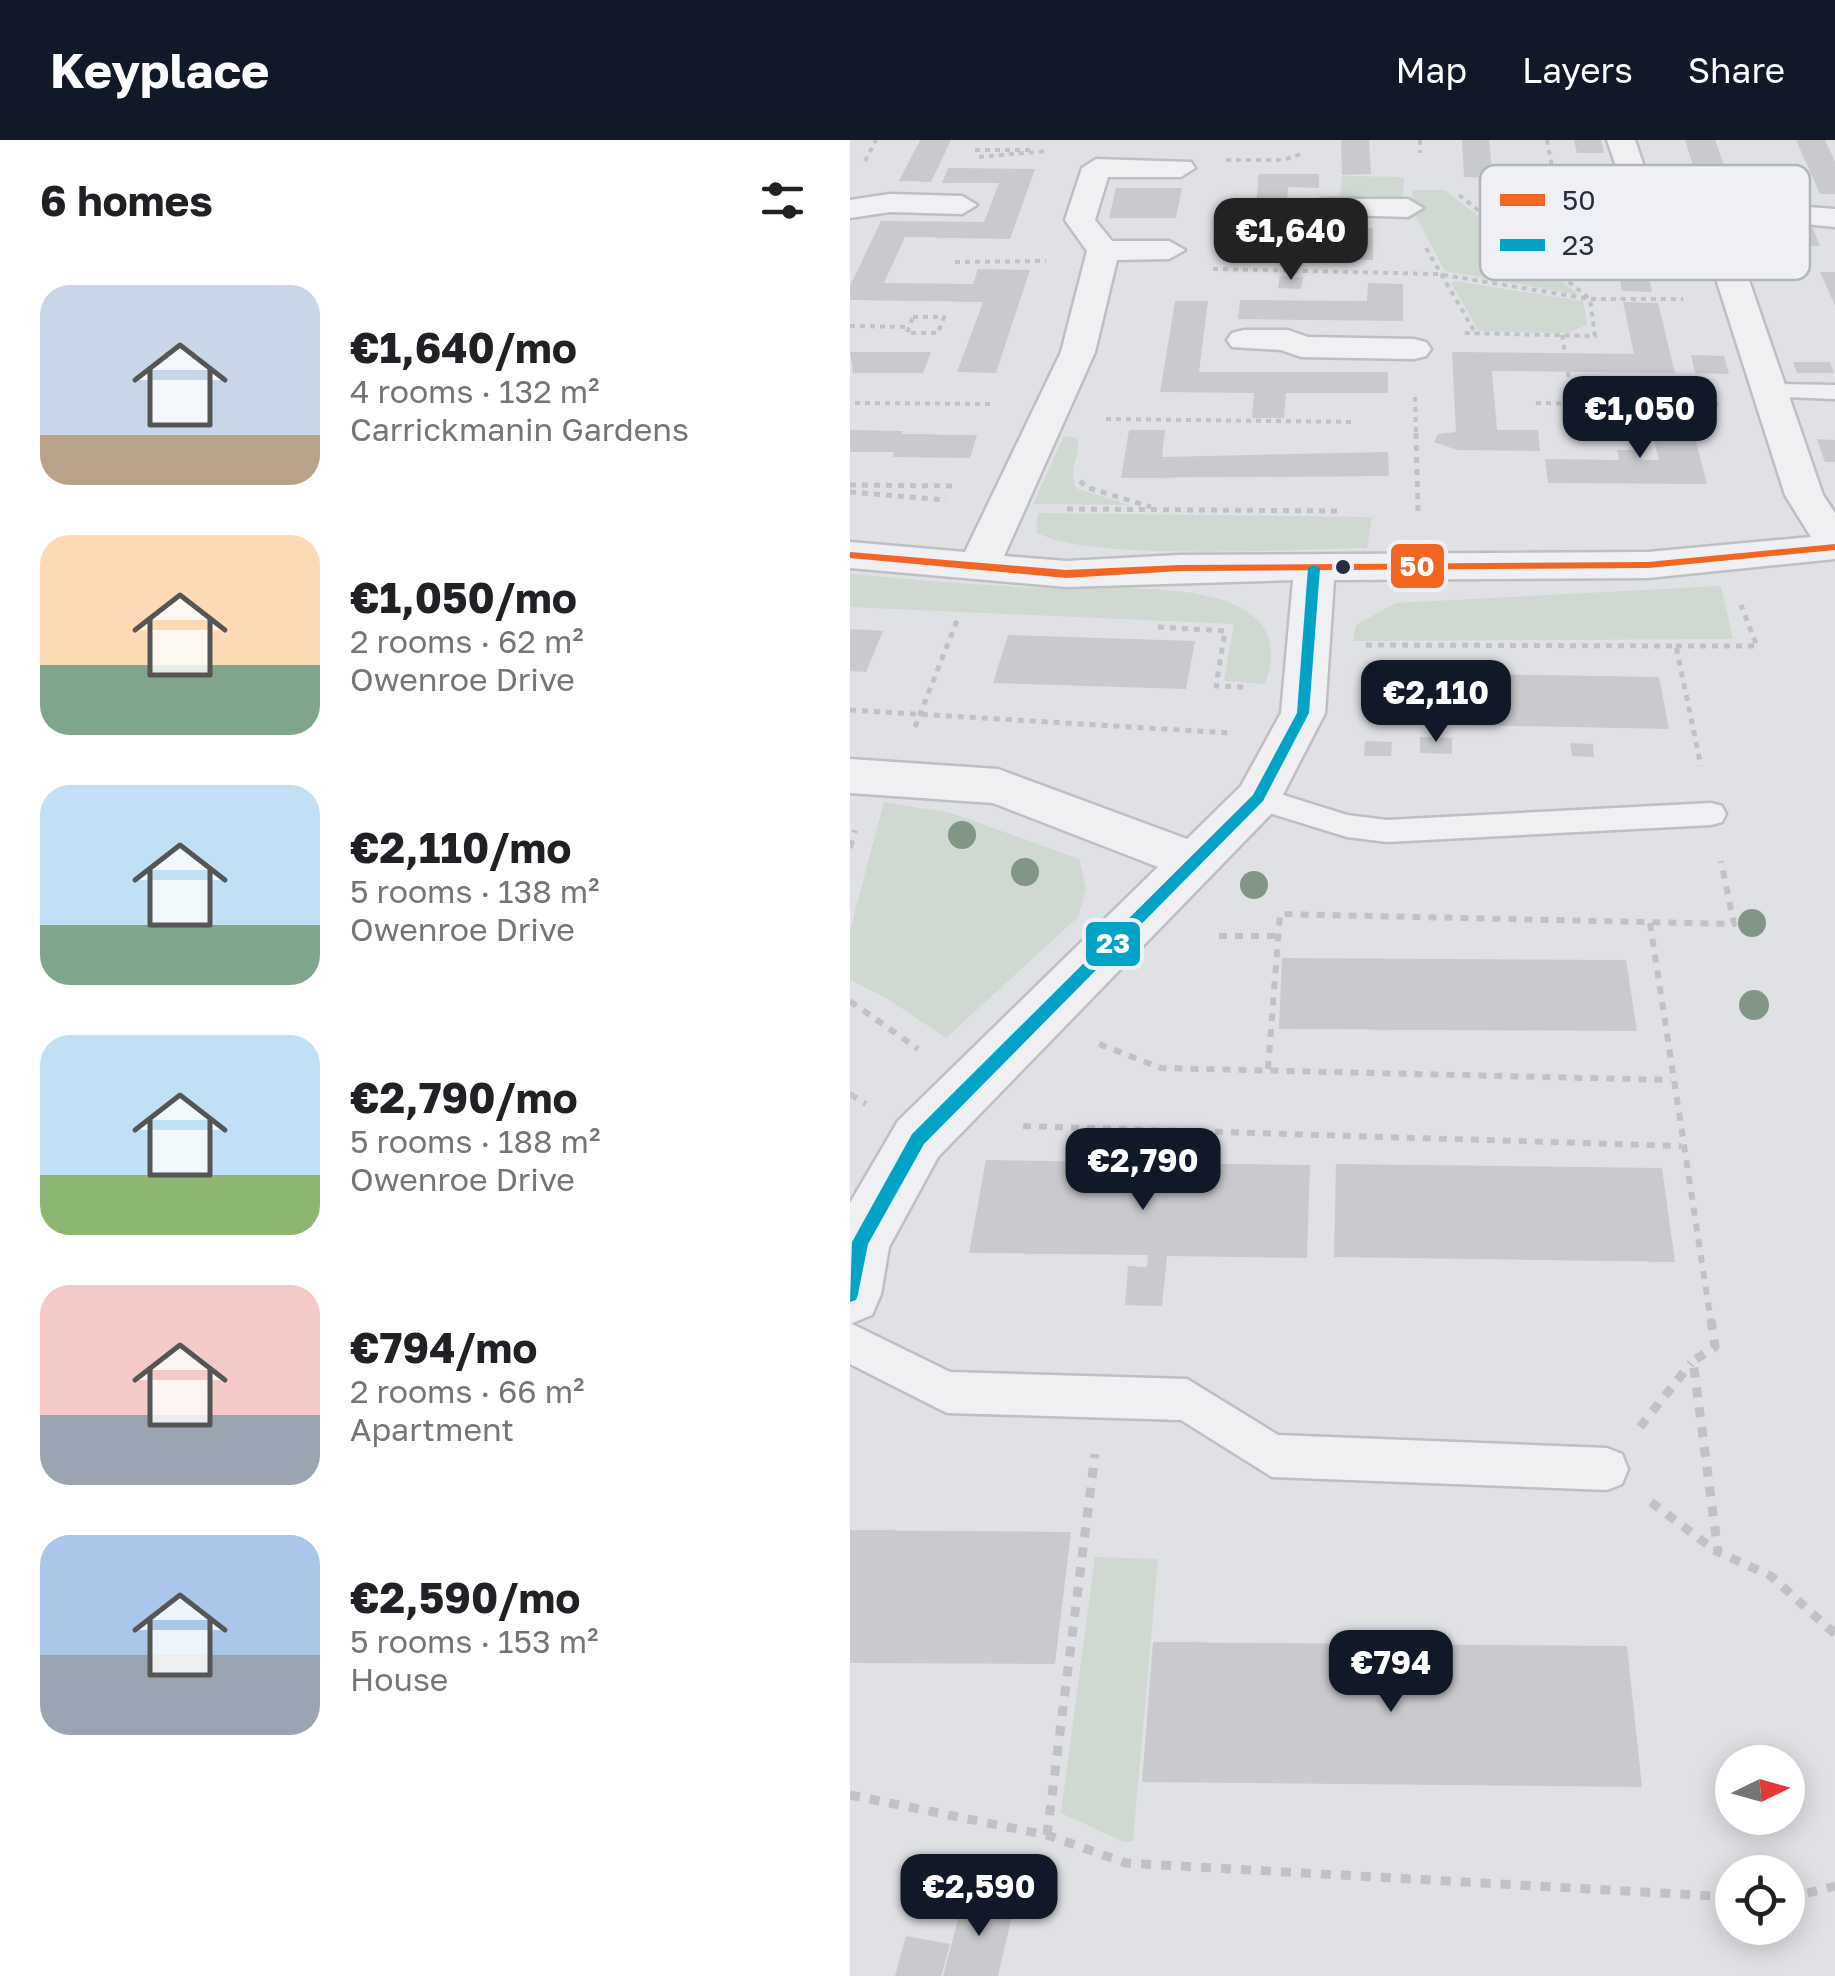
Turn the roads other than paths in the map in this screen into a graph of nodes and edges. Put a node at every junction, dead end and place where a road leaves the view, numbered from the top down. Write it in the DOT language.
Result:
graph roads {
  1 [pos="1181,168"];
  2 [pos="962,205"];
  3 [pos="1324,208"];
  4 [pos="1408,208"];
  5 [pos="850,209"];
  6 [pos="1810,214"];
  7 [pos="1835,218"];
  8 [pos="1169,250"];
  9 [pos="1103,251"];
  10 [pos="1733,280"];
  11 [pos="1244,340"];
  12 [pos="1414,349"];
  13 [pos="1835,392"];
  14 [pos="1772,398"];
  15 [pos="1835,545"];
  16 [pos="850,555"];
  17 [pos="978,568"];
  18 [pos="1314,568"];
  19 [pos="850,776"];
  20 [pos="1258,798"];
  21 [pos="1711,814"];
  22 [pos="1196,862"];
  23 [pos="850,1294"];
  24 [pos="850,1344"];
  25 [pos="1607,1470"];
  1 -- 9 [label="street"];
  2 -- 5 [label="street"];
  3 -- 4 [label="street"];
  6 -- 7 [label="street"];
  8 -- 9 [label="street"];
  9 -- 17 [label="street"];
  10 -- 14 [label="street"];
  11 -- 12 [label="street"];
  13 -- 14 [label="lane"];
  14 -- 15 [label="street"];
  15 -- 18 [label="street"];
  16 -- 17 [label="street"];
  17 -- 18 [label="street"];
  18 -- 20 [label="street"];
  19 -- 22 [label="street"];
  20 -- 21 [label="lane"];
  20 -- 22 [label="street"];
  22 -- 23 [label="street"];
  24 -- 25 [label="lane"];
}
